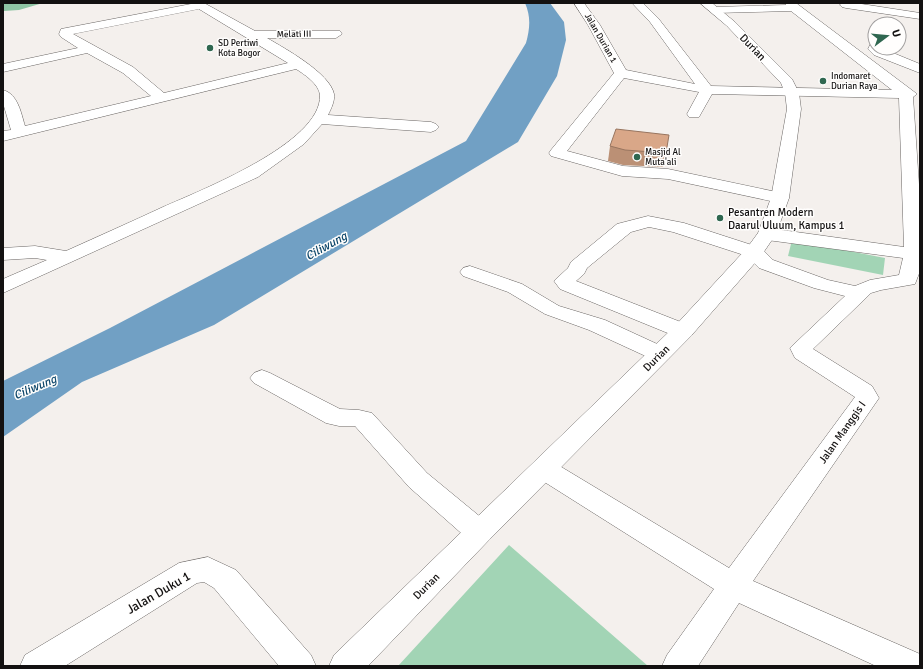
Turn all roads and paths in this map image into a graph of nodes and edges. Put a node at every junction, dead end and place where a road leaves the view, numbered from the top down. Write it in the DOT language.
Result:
graph roads {
  1 [pos="579,3"];
  2 [pos="637,3"];
  3 [pos="198,4"];
  4 [pos="846,5"];
  5 [pos="792,6"];
  6 [pos="710,7"];
  7 [pos="918,16"];
  8 [pos="907,22"];
  9 [pos="336,34"];
  10 [pos="253,35"];
  11 [pos="89,49"];
  12 [pos="888,56"];
  13 [pos="299,64"];
  14 [pos="3,68"];
  15 [pos="920,69"];
  16 [pos="621,73"];
  17 [pos="707,90"];
  18 [pos="792,93"];
  19 [pos="3,94"];
  20 [pos="913,94"];
  21 [pos="160,96"];
  22 [pos="694,114"];
  23 [pos="319,119"];
  24 [pos="432,127"];
  25 [pos="19,133"];
  26 [pos="3,136"];
  27 [pos="780,198"];
  28 [pos="767,234"];
  29 [pos="754,252"];
  30 [pos="3,254"];
  31 [pos="914,254"];
  32 [pos="69,256"];
  33 [pos="470,272"];
  34 [pos="914,282"];
  35 [pos="3,287"];
  36 [pos="858,293"];
  37 [pos="683,332"];
  38 [pos="660,354"];
  39 [pos="262,378"];
  40 [pos="544,469"];
  41 [pos="479,532"];
  42 [pos="734,586"];
  43 [pos="37,666"];
  44 [pos="299,666"];
  45 [pos="346,666"];
  46 [pos="679,666"];
  47 [pos="911,666"];
  1 -- 16 [label="street, Jalan Durian 1"];
  2 -- 17 [label="street"];
  3 -- 10 [label="street"];
  3 -- 11 [label="street"];
  4 -- 7 [label="street"];
  5 -- 6 [label="street"];
  5 -- 20 [label="street"];
  6 -- 18 [label="street, Durian"];
  7 -- 8 [label="street"];
  9 -- 10 [label="street, Melati III"];
  10 -- 13 [label="street"];
  11 -- 14 [label="street"];
  11 -- 21 [label="street"];
  12 -- 15 [label="street"];
  13 -- 21 [label="street"];
  13 -- 23 [label="street"];
  16 -- 17 [label="street"];
  16 -- 27 [label="street"];
  17 -- 18 [label="street"];
  17 -- 22 [label="street"];
  18 -- 20 [label="street"];
  18 -- 27 [label="street, Durian"];
  19 -- 25 [label="street"];
  20 -- 31 [label="street"];
  21 -- 25 [label="street"];
  23 -- 24 [label="street"];
  23 -- 32 [label="street"];
  25 -- 26 [label="street"];
  27 -- 28 [label="street, Durian"];
  28 -- 29 [label="street, Durian"];
  28 -- 31 [label="street"];
  29 -- 36 [label="street"];
  29 -- 37 [label="street, Durian"];
  29 -- 37 [label="street"];
  30 -- 32 [label="street"];
  31 -- 34 [label="street"];
  32 -- 35 [label="street"];
  33 -- 38 [label="street"];
  34 -- 36 [label="street, Jalan Manggis I"];
  36 -- 42 [label="street, Jalan Manggis I"];
  37 -- 38 [label="street, Durian"];
  38 -- 40 [label="street, Durian"];
  39 -- 41 [label="street"];
  40 -- 41 [label="street, Durian"];
  40 -- 42 [label="street"];
  41 -- 45 [label="street, Durian"];
  42 -- 46 [label="street"];
  42 -- 47 [label="street"];
  43 -- 44 [label="street, Jalan Duku 1"];
}
